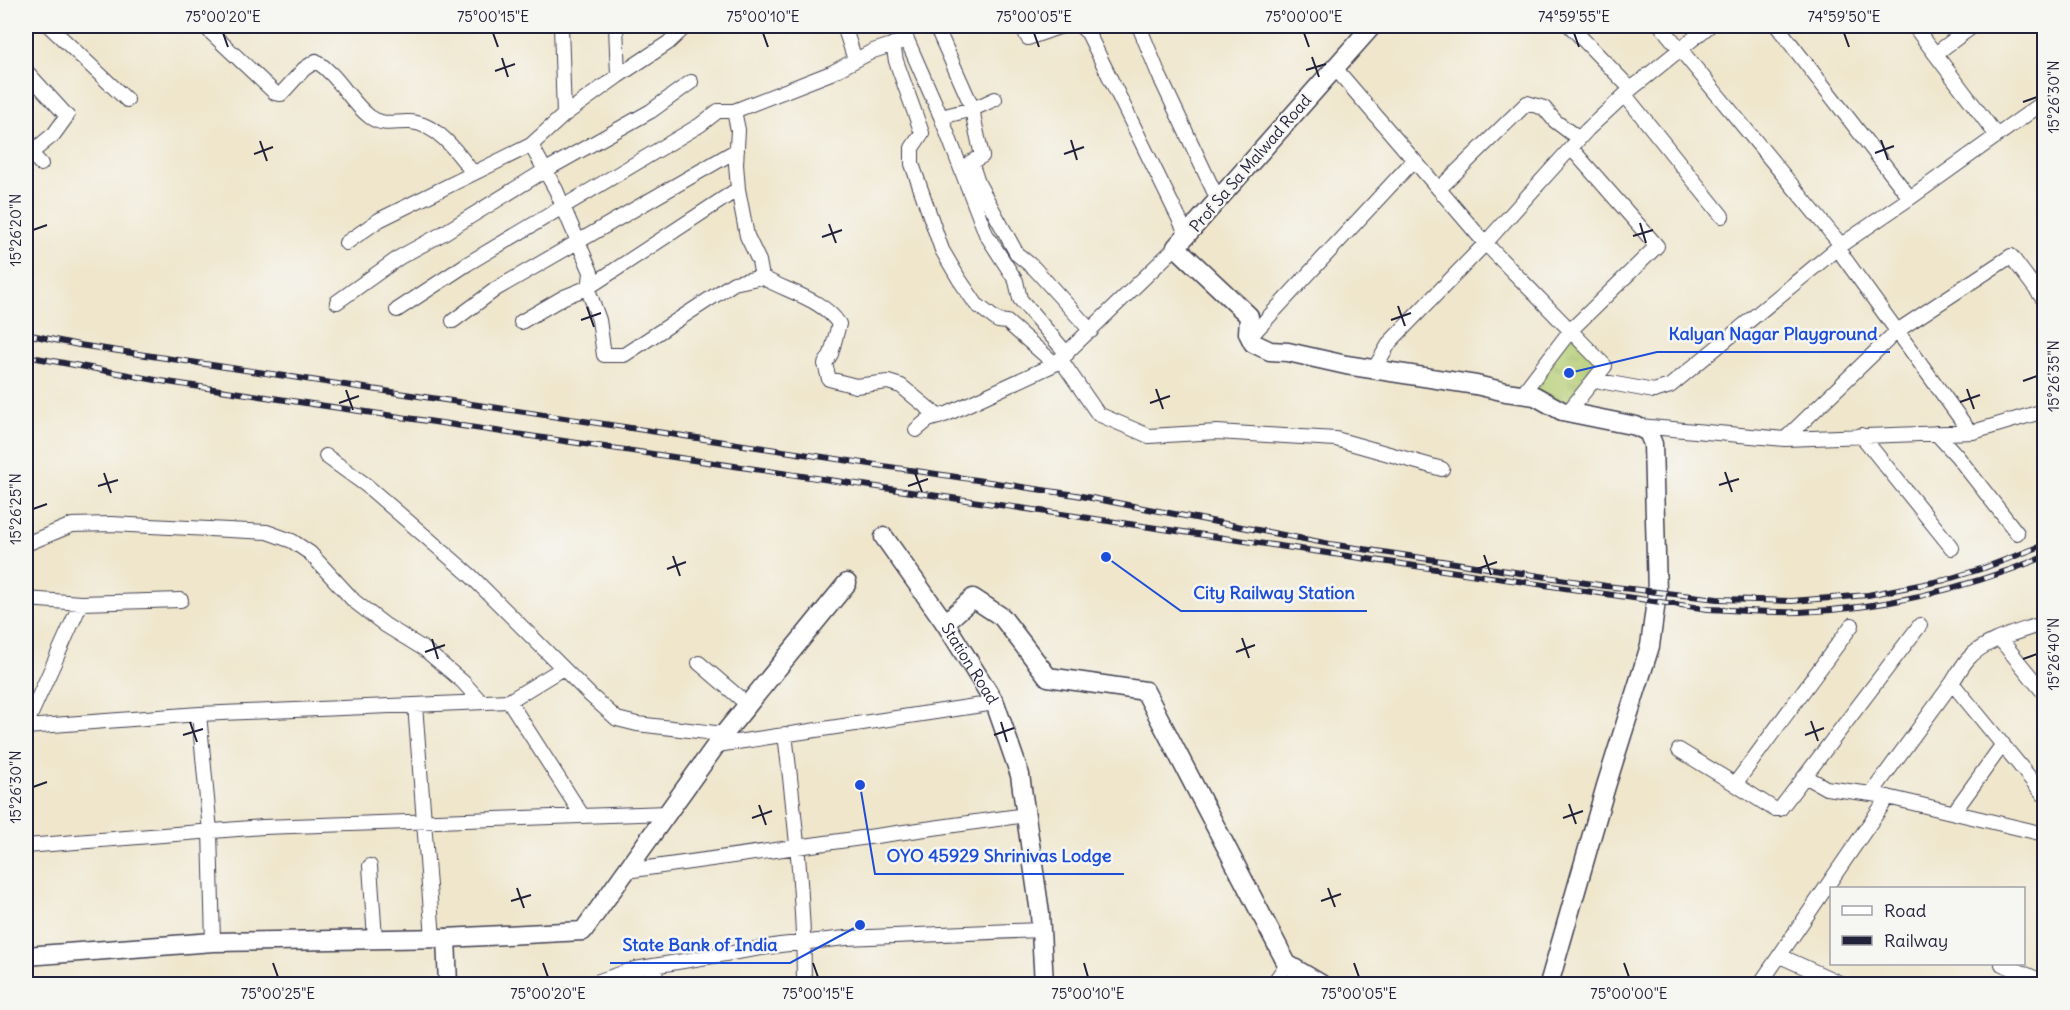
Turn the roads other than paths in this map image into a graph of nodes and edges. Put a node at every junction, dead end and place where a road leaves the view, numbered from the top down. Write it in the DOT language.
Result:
graph roads {
  1 [pos="49,26"];
  2 [pos="204,26"];
  3 [pos="561,26"];
  4 [pos="616,26"];
  5 [pos="686,26"];
  6 [pos="691,26"];
  7 [pos="844,26"];
  8 [pos="901,26"];
  9 [pos="936,26"];
  10 [pos="1022,26"];
  11 [pos="1062,26"];
  12 [pos="1080,26"];
  13 [pos="1139,26"];
  14 [pos="1372,26"];
  15 [pos="1570,26"];
  16 [pos="1661,26"];
  17 [pos="1709,26"];
  18 [pos="1777,26"];
  19 [pos="1914,26"];
  20 [pos="1972,26"];
  21 [pos="907,40"];
  22 [pos="893,44"];
  23 [pos="1680,48"];
  24 [pos="1935,54"];
  25 [pos="855,60"];
  26 [pos="1335,68"];
  27 [pos="26,71"];
  28 [pos="618,76"];
  29 [pos="691,82"];
  30 [pos="1628,92"];
  31 [pos="995,99"];
  32 [pos="127,100"];
  33 [pos="2044,102"];
  34 [pos="973,109"];
  35 [pos="734,111"];
  36 [pos="564,115"];
  37 [pos="941,117"];
  38 [pos="1997,136"];
  39 [pos="1575,144"];
  40 [pos="531,145"];
  41 [pos="737,150"];
  42 [pos="28,151"];
  43 [pos="1414,160"];
  44 [pos="41,164"];
  45 [pos="544,171"];
  46 [pos="473,173"];
  47 [pos="738,189"];
  48 [pos="1439,189"];
  49 [pos="1910,198"];
  50 [pos="1218,200"];
  51 [pos="563,206"];
  52 [pos="1722,216"];
  53 [pos="1182,241"];
  54 [pos="579,242"];
  55 [pos="346,243"];
  56 [pos="1485,243"];
  57 [pos="1839,246"];
  58 [pos="762,277"];
  59 [pos="589,287"];
  60 [pos="2044,300"];
  61 [pos="337,302"];
  62 [pos="397,310"];
  63 [pos="453,321"];
  64 [pos="521,322"];
  65 [pos="1091,331"];
  66 [pos="1570,331"];
  67 [pos="1897,331"];
  68 [pos="1250,337"];
  69 [pos="1061,360"];
  70 [pos="1374,369"];
  71 [pos="1594,380"];
  72 [pos="1522,394"];
  73 [pos="2044,411"];
  74 [pos="1568,412"];
  75 [pos="939,417"];
  76 [pos="1636,426"];
  77 [pos="916,430"];
  78 [pos="1970,432"];
  79 [pos="1936,433"];
  80 [pos="1861,435"];
  81 [pos="1785,439"];
  82 [pos="326,456"];
  83 [pos="1442,469"];
  84 [pos="2017,533"];
  85 [pos="884,537"];
  86 [pos="26,544"];
  87 [pos="1952,548"];
  88 [pos="847,584"];
  89 [pos="26,599"];
  90 [pos="181,600"];
  91 [pos="81,603"];
  92 [pos="945,623"];
  93 [pos="2044,623"];
  94 [pos="1920,625"];
  95 [pos="1852,626"];
  96 [pos="2000,639"];
  97 [pos="699,663"];
  98 [pos="563,668"];
  99 [pos="1952,683"];
  100 [pos="2043,688"];
  101 [pos="509,701"];
  102 [pos="481,702"];
  103 [pos="995,703"];
  104 [pos="415,705"];
  105 [pos="748,705"];
  106 [pos="199,714"];
  107 [pos="26,726"];
  108 [pos="785,734"];
  109 [pos="721,739"];
  110 [pos="2003,744"];
  111 [pos="1679,750"];
  112 [pos="1805,776"];
  113 [pos="1735,784"];
  114 [pos="1871,794"];
  115 [pos="2044,795"];
  116 [pos="1888,797"];
  117 [pos="1954,812"];
  118 [pos="668,813"];
  119 [pos="582,815"];
  120 [pos="1026,815"];
  121 [pos="424,821"];
  122 [pos="210,831"];
  123 [pos="2044,834"];
  124 [pos="26,846"];
  125 [pos="798,847"];
  126 [pos="369,866"];
  127 [pos="626,871"];
  128 [pos="1040,930"];
  129 [pos="439,938"];
  130 [pos="375,939"];
  131 [pos="213,942"];
  132 [pos="804,944"];
  133 [pos="26,956"];
  134 [pos="1779,956"];
  135 [pos="1287,964"];
  136 [pos="2006,965"];
  137 [pos="654,966"];
  138 [pos="2044,982"];
  139 [pos="448,984"];
  140 [pos="590,984"];
  141 [pos="657,984"];
  142 [pos="804,984"];
  143 [pos="1044,984"];
  144 [pos="1273,984"];
  145 [pos="1321,984"];
  146 [pos="1549,984"];
  147 [pos="1760,984"];
  148 [pos="1842,984"];
  1 -- 32 [label="street"];
  2 -- 46 [label="street"];
  3 -- 36 [label="street"];
  4 -- 28 [label="street"];
  5 -- 6 [label="street"];
  5 -- 28 [label="street"];
  7 -- 25 [label="street"];
  8 -- 21 [label="street"];
  9 -- 34 [label="street"];
  10 -- 11 [label="street"];
  12 -- 53 [label="street"];
  13 -- 50 [label="street"];
  14 -- 26 [label="street, Prof Sa Sa Malwad Road"];
  15 -- 30 [label="street"];
  16 -- 23 [label="street"];
  17 -- 23 [label="street"];
  18 -- 49 [label="street"];
  19 -- 24 [label="street"];
  20 -- 24 [label="street"];
  21 -- 22 [label="street"];
  21 -- 37 [label="street"];
  22 -- 25 [label="street"];
  22 -- 69 [label="street"];
  23 -- 30 [label="street"];
  23 -- 57 [label="street"];
  24 -- 38 [label="street"];
  25 -- 35 [label="street"];
  26 -- 43 [label="street"];
  26 -- 50 [label="street, Prof Sa Sa Malwad Road"];
  27 -- 42 [label="street"];
  28 -- 36 [label="street"];
  29 -- 45 [label="street"];
  30 -- 39 [label="street"];
  30 -- 52 [label="street"];
  31 -- 34 [label="street"];
  33 -- 38 [label="street"];
  34 -- 37 [label="street"];
  34 -- 65 [label="street"];
  35 -- 41 [label="street"];
  35 -- 51 [label="street"];
  36 -- 40 [label="street"];
  37 -- 69 [label="street"];
  38 -- 49 [label="street"];
  39 -- 48 [label="street"];
  39 -- 56 [label="street"];
  39 -- 66 [label="street"];
  40 -- 45 [label="street"];
  40 -- 46 [label="street"];
  41 -- 47 [label="street"];
  41 -- 54 [label="street"];
  42 -- 44 [label="street"];
  43 -- 48 [label="street"];
  43 -- 68 [label="street"];
  45 -- 51 [label="street"];
  45 -- 61 [label="street"];
  46 -- 55 [label="street"];
  47 -- 58 [label="street"];
  47 -- 59 [label="street"];
  48 -- 56 [label="street"];
  49 -- 57 [label="street"];
  50 -- 53 [label="street, Prof Sa Sa Malwad Road"];
  51 -- 54 [label="street"];
  51 -- 62 [label="street"];
  53 -- 65 [label="street"];
  53 -- 68 [label="street"];
  54 -- 59 [label="street"];
  54 -- 63 [label="street"];
  56 -- 66 [label="street"];
  56 -- 70 [label="street"];
  57 -- 67 [label="street"];
  57 -- 71 [label="street"];
  58 -- 59 [label="street"];
  58 -- 75 [label="street"];
  59 -- 64 [label="street"];
  60 -- 67 [label="street"];
  65 -- 69 [label="street"];
  66 -- 71 [label="street"];
  66 -- 72 [label="street"];
  67 -- 78 [label="street"];
  67 -- 81 [label="street"];
  68 -- 70 [label="street"];
  69 -- 75 [label="street"];
  69 -- 83 [label="street"];
  70 -- 72 [label="street"];
  71 -- 74 [label="street"];
  72 -- 74 [label="street"];
  73 -- 78 [label="street"];
  74 -- 76 [label="street"];
  75 -- 77 [label="street"];
  76 -- 81 [label="street"];
  76 -- 146 [label="street"];
  78 -- 79 [label="street"];
  79 -- 80 [label="street"];
  79 -- 84 [label="street"];
  80 -- 81 [label="street"];
  80 -- 87 [label="street"];
  82 -- 98 [label="street"];
  85 -- 92 [label="street, Station Road"];
  86 -- 102 [label="street"];
  88 -- 105 [label="street"];
  89 -- 91 [label="street"];
  90 -- 91 [label="street"];
  91 -- 107 [label="street"];
  92 -- 103 [label="street, Station Road"];
  92 -- 135 [label="street"];
  93 -- 96 [label="street"];
  94 -- 112 [label="street"];
  95 -- 113 [label="street"];
  96 -- 99 [label="street"];
  96 -- 100 [label="street"];
  97 -- 105 [label="street"];
  98 -- 101 [label="street"];
  98 -- 109 [label="street"];
  99 -- 110 [label="street"];
  99 -- 114 [label="street"];
  101 -- 102 [label="street"];
  101 -- 119 [label="street"];
  102 -- 104 [label="street"];
  103 -- 108 [label="street"];
  103 -- 120 [label="street, Station Road"];
  104 -- 106 [label="street"];
  104 -- 121 [label="street"];
  105 -- 109 [label="street"];
  106 -- 107 [label="street"];
  106 -- 122 [label="street"];
  108 -- 109 [label="street"];
  108 -- 125 [label="street"];
  109 -- 118 [label="street"];
  110 -- 115 [label="street"];
  110 -- 117 [label="street"];
  111 -- 113 [label="street"];
  112 -- 113 [label="street"];
  112 -- 114 [label="street"];
  114 -- 116 [label="street"];
  116 -- 117 [label="street"];
  116 -- 134 [label="street"];
  117 -- 123 [label="street"];
  118 -- 119 [label="street"];
  118 -- 127 [label="street"];
  119 -- 121 [label="street"];
  120 -- 125 [label="street"];
  120 -- 128 [label="street, Station Road"];
  121 -- 122 [label="street"];
  121 -- 129 [label="street"];
  122 -- 124 [label="street"];
  122 -- 131 [label="street"];
  125 -- 127 [label="street"];
  125 -- 132 [label="street"];
  126 -- 130 [label="street"];
  127 -- 129 [label="street"];
  128 -- 132 [label="street"];
  128 -- 143 [label="street, Station Road"];
  129 -- 130 [label="street"];
  129 -- 139 [label="street"];
  130 -- 131 [label="street"];
  131 -- 133 [label="street"];
  132 -- 137 [label="street"];
  132 -- 142 [label="street"];
  134 -- 147 [label="street"];
  134 -- 148 [label="street"];
  135 -- 144 [label="street"];
  135 -- 145 [label="street"];
  136 -- 138 [label="street"];
  137 -- 140 [label="street"];
  137 -- 141 [label="street"];
}
